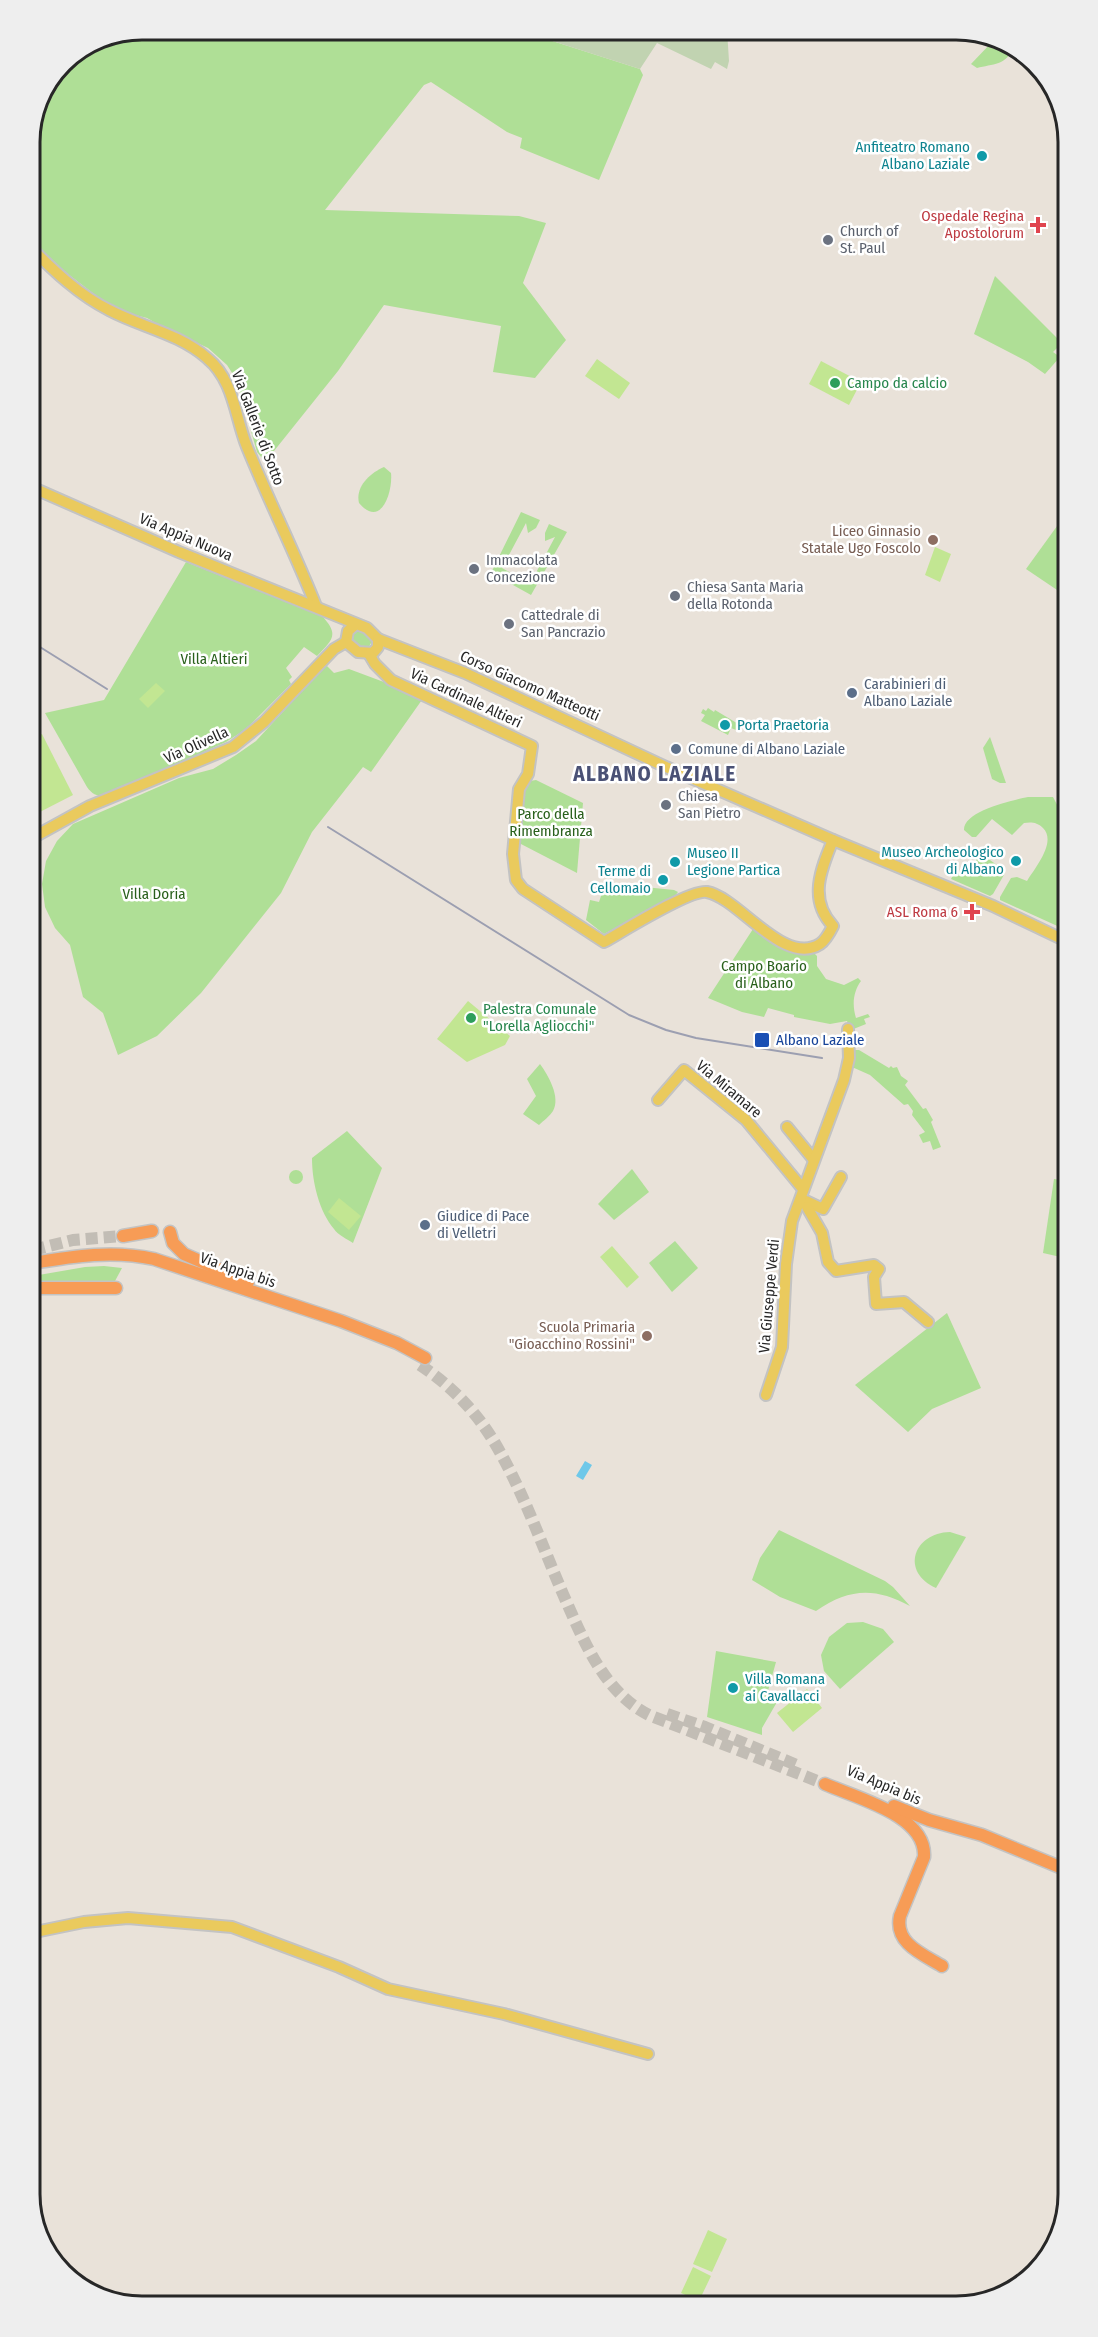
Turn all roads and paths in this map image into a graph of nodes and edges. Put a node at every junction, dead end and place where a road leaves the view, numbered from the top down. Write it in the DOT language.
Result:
graph roads {
  1 [pos="41,258"];
  2 [pos="41,491"];
  3 [pos="316,606"];
  4 [pos="330,612"];
  5 [pos="356,624"];
  6 [pos="378,639"];
  7 [pos="345,640"];
  8 [pos="369,654"];
  9 [pos="41,833"];
  10 [pos="834,840"];
  11 [pos="1058,937"];
  12 [pos="848,1029"];
  13 [pos="658,1100"];
  14 [pos="787,1127"];
  15 [pos="814,1160"];
  16 [pos="841,1177"];
  17 [pos="803,1189"];
  18 [pos="804,1203"];
  19 [pos="152,1231"];
  20 [pos="170,1232"];
  21 [pos="123,1236"];
  22 [pos="117,1257"];
  23 [pos="40,1262"];
  24 [pos="40,1270"];
  25 [pos="40,1288"];
  26 [pos="116,1288"];
  27 [pos="292,1304"];
  28 [pos="928,1322"];
  29 [pos="340,1325"];
  30 [pos="422,1362"];
  31 [pos="766,1395"];
  32 [pos="1058,1866"];
  33 [pos="40,1931"];
  34 [pos="942,1966"];
  35 [pos="648,2054"];
  1 -- 3 [label="main road, Via Gallerie di Sotto"];
  2 -- 3 [label="main road, Via Appia Nuova"];
  3 -- 4 [label="main road, Via Appia Nuova"];
  4 -- 5 [label="main road, Via Appia Nuova"];
  4 -- 7 [label="main road"];
  5 -- 6 [label="main road"];
  5 -- 7 [label="main road"];
  6 -- 8 [label="main road"];
  6 -- 10 [label="main road, Corso Giacomo Matteotti"];
  7 -- 8 [label="main road"];
  7 -- 9 [label="main road, Via Olivella"];
  8 -- 10 [label="main road, Via Cardinale Altieri"];
  10 -- 11 [label="main road"];
  12 -- 15 [label="main road, Via Giuseppe Verdi"];
  13 -- 17 [label="main road, Via Miramare"];
  14 -- 15 [label="main road"];
  15 -- 17 [label="main road, Via Giuseppe Verdi"];
  16 -- 18 [label="main road"];
  17 -- 18 [label="main road, Via Giuseppe Verdi"];
  18 -- 28 [label="main road"];
  18 -- 31 [label="main road, Via Giuseppe Verdi"];
  19 -- 21 [label="highway"];
  20 -- 27 [label="highway"];
  22 -- 23 [label="highway, Via Appia bis"];
  22 -- 24 [label="highway, Via Appia bis"];
  22 -- 27 [label="highway, Via Appia bis"];
  22 -- 29 [label="highway, Via Appia bis"];
  25 -- 26 [label="highway"];
  27 -- 29 [label="highway, Via Appia bis"];
  29 -- 30 [label="highway, Via Appia bis"];
  32 -- 34 [label="highway, Via Appia bis"];
  33 -- 35 [label="main road"];
}
